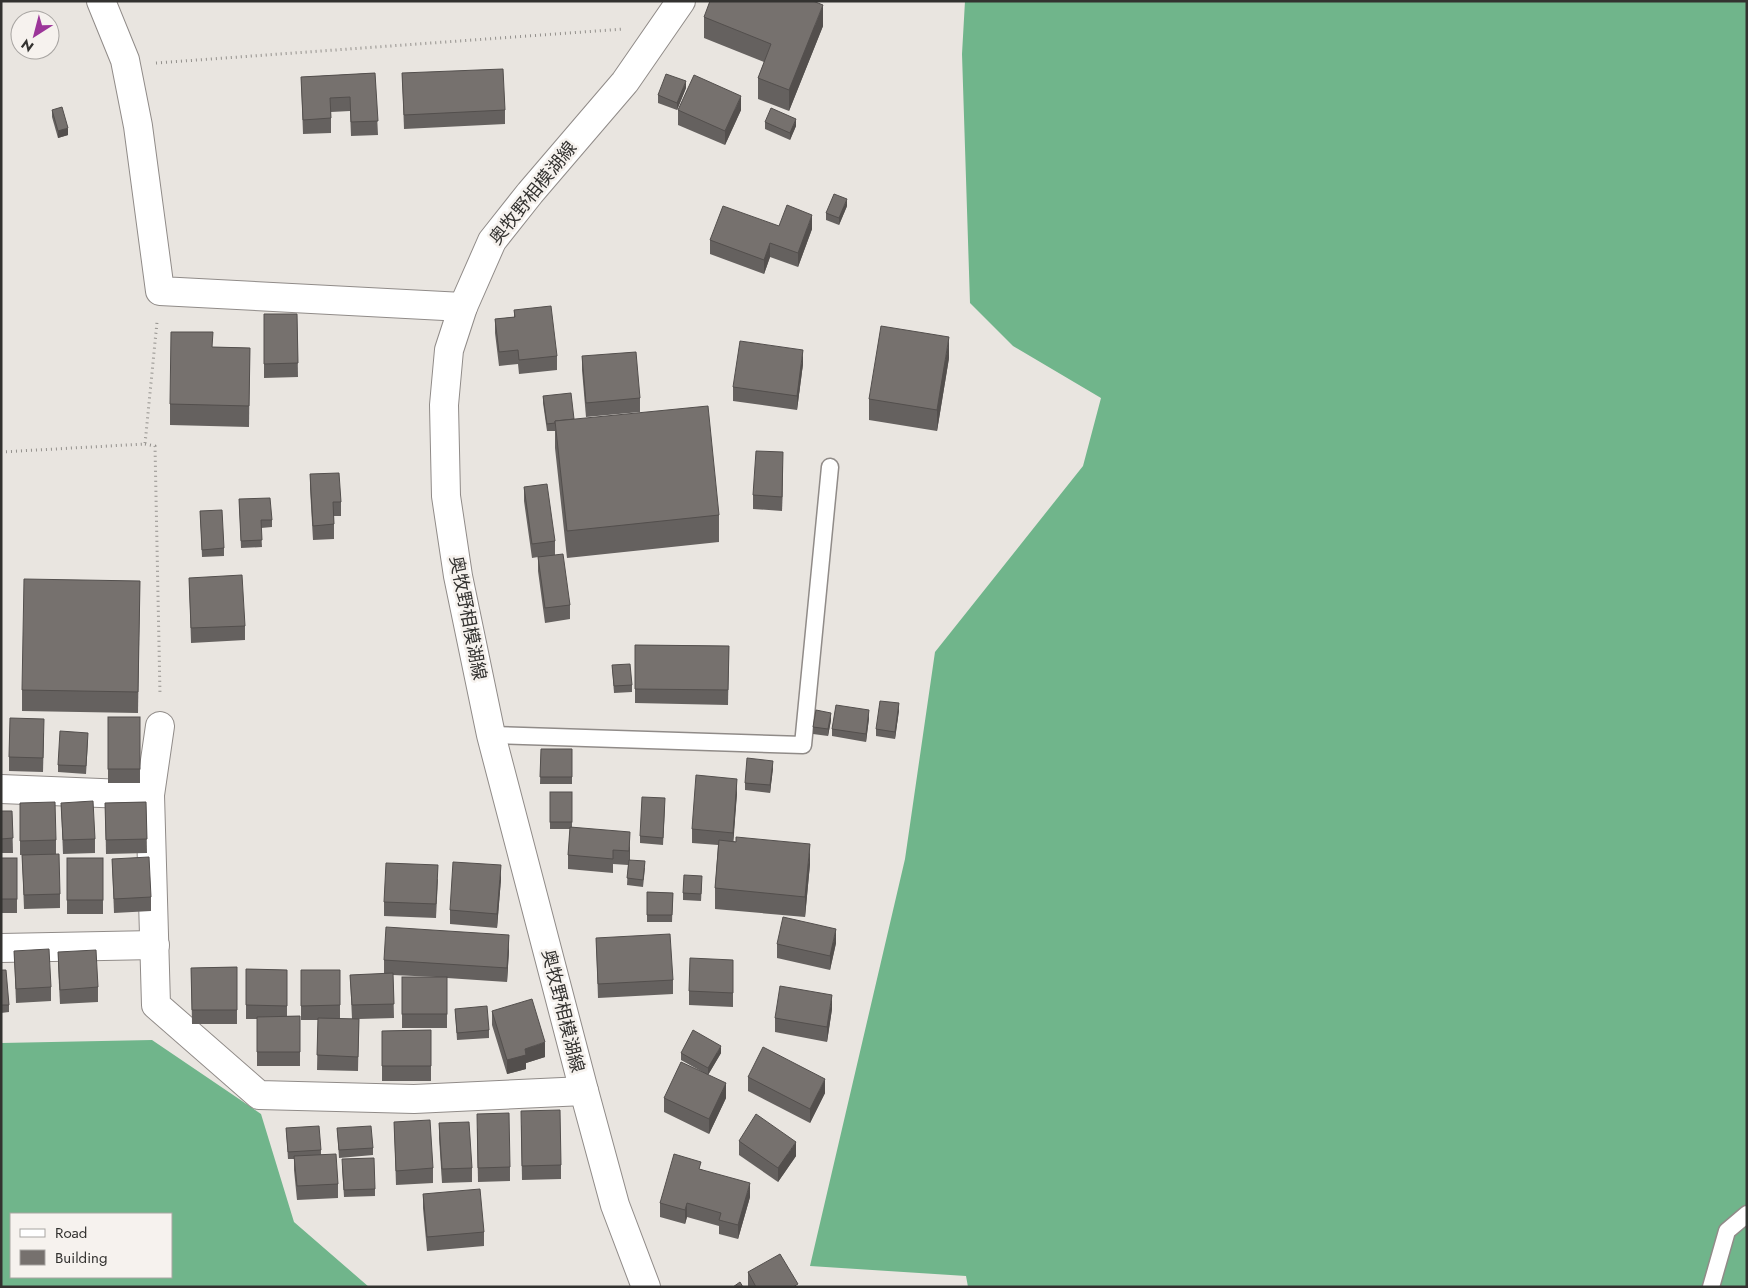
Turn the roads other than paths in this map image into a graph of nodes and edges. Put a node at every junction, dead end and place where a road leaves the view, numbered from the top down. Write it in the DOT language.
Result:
graph roads {
  1 [pos="101,1"];
  2 [pos="681,1"];
  3 [pos="463,307"];
  4 [pos="830,467"];
  5 [pos="160,726"];
  6 [pos="492,735"];
  7 [pos="1,789"];
  8 [pos="150,795"];
  9 [pos="155,945"];
  10 [pos="1,948"];
  11 [pos="584,1091"];
  12 [pos="1747,1214"];
  13 [pos="646,1287"];
  14 [pos="1711,1287"];
  1 -- 3 [label="street"];
  2 -- 3 [label="street, 奥牧野相模湖線"];
  3 -- 6 [label="street, 奥牧野相模湖線"];
  4 -- 6 [label="lane"];
  5 -- 8 [label="street"];
  6 -- 11 [label="street, 奥牧野相模湖線"];
  7 -- 8 [label="street"];
  8 -- 9 [label="street"];
  9 -- 10 [label="street"];
  9 -- 11 [label="street"];
  11 -- 13 [label="street, 奥牧野相模湖線"];
  12 -- 14 [label="lane"];
}
